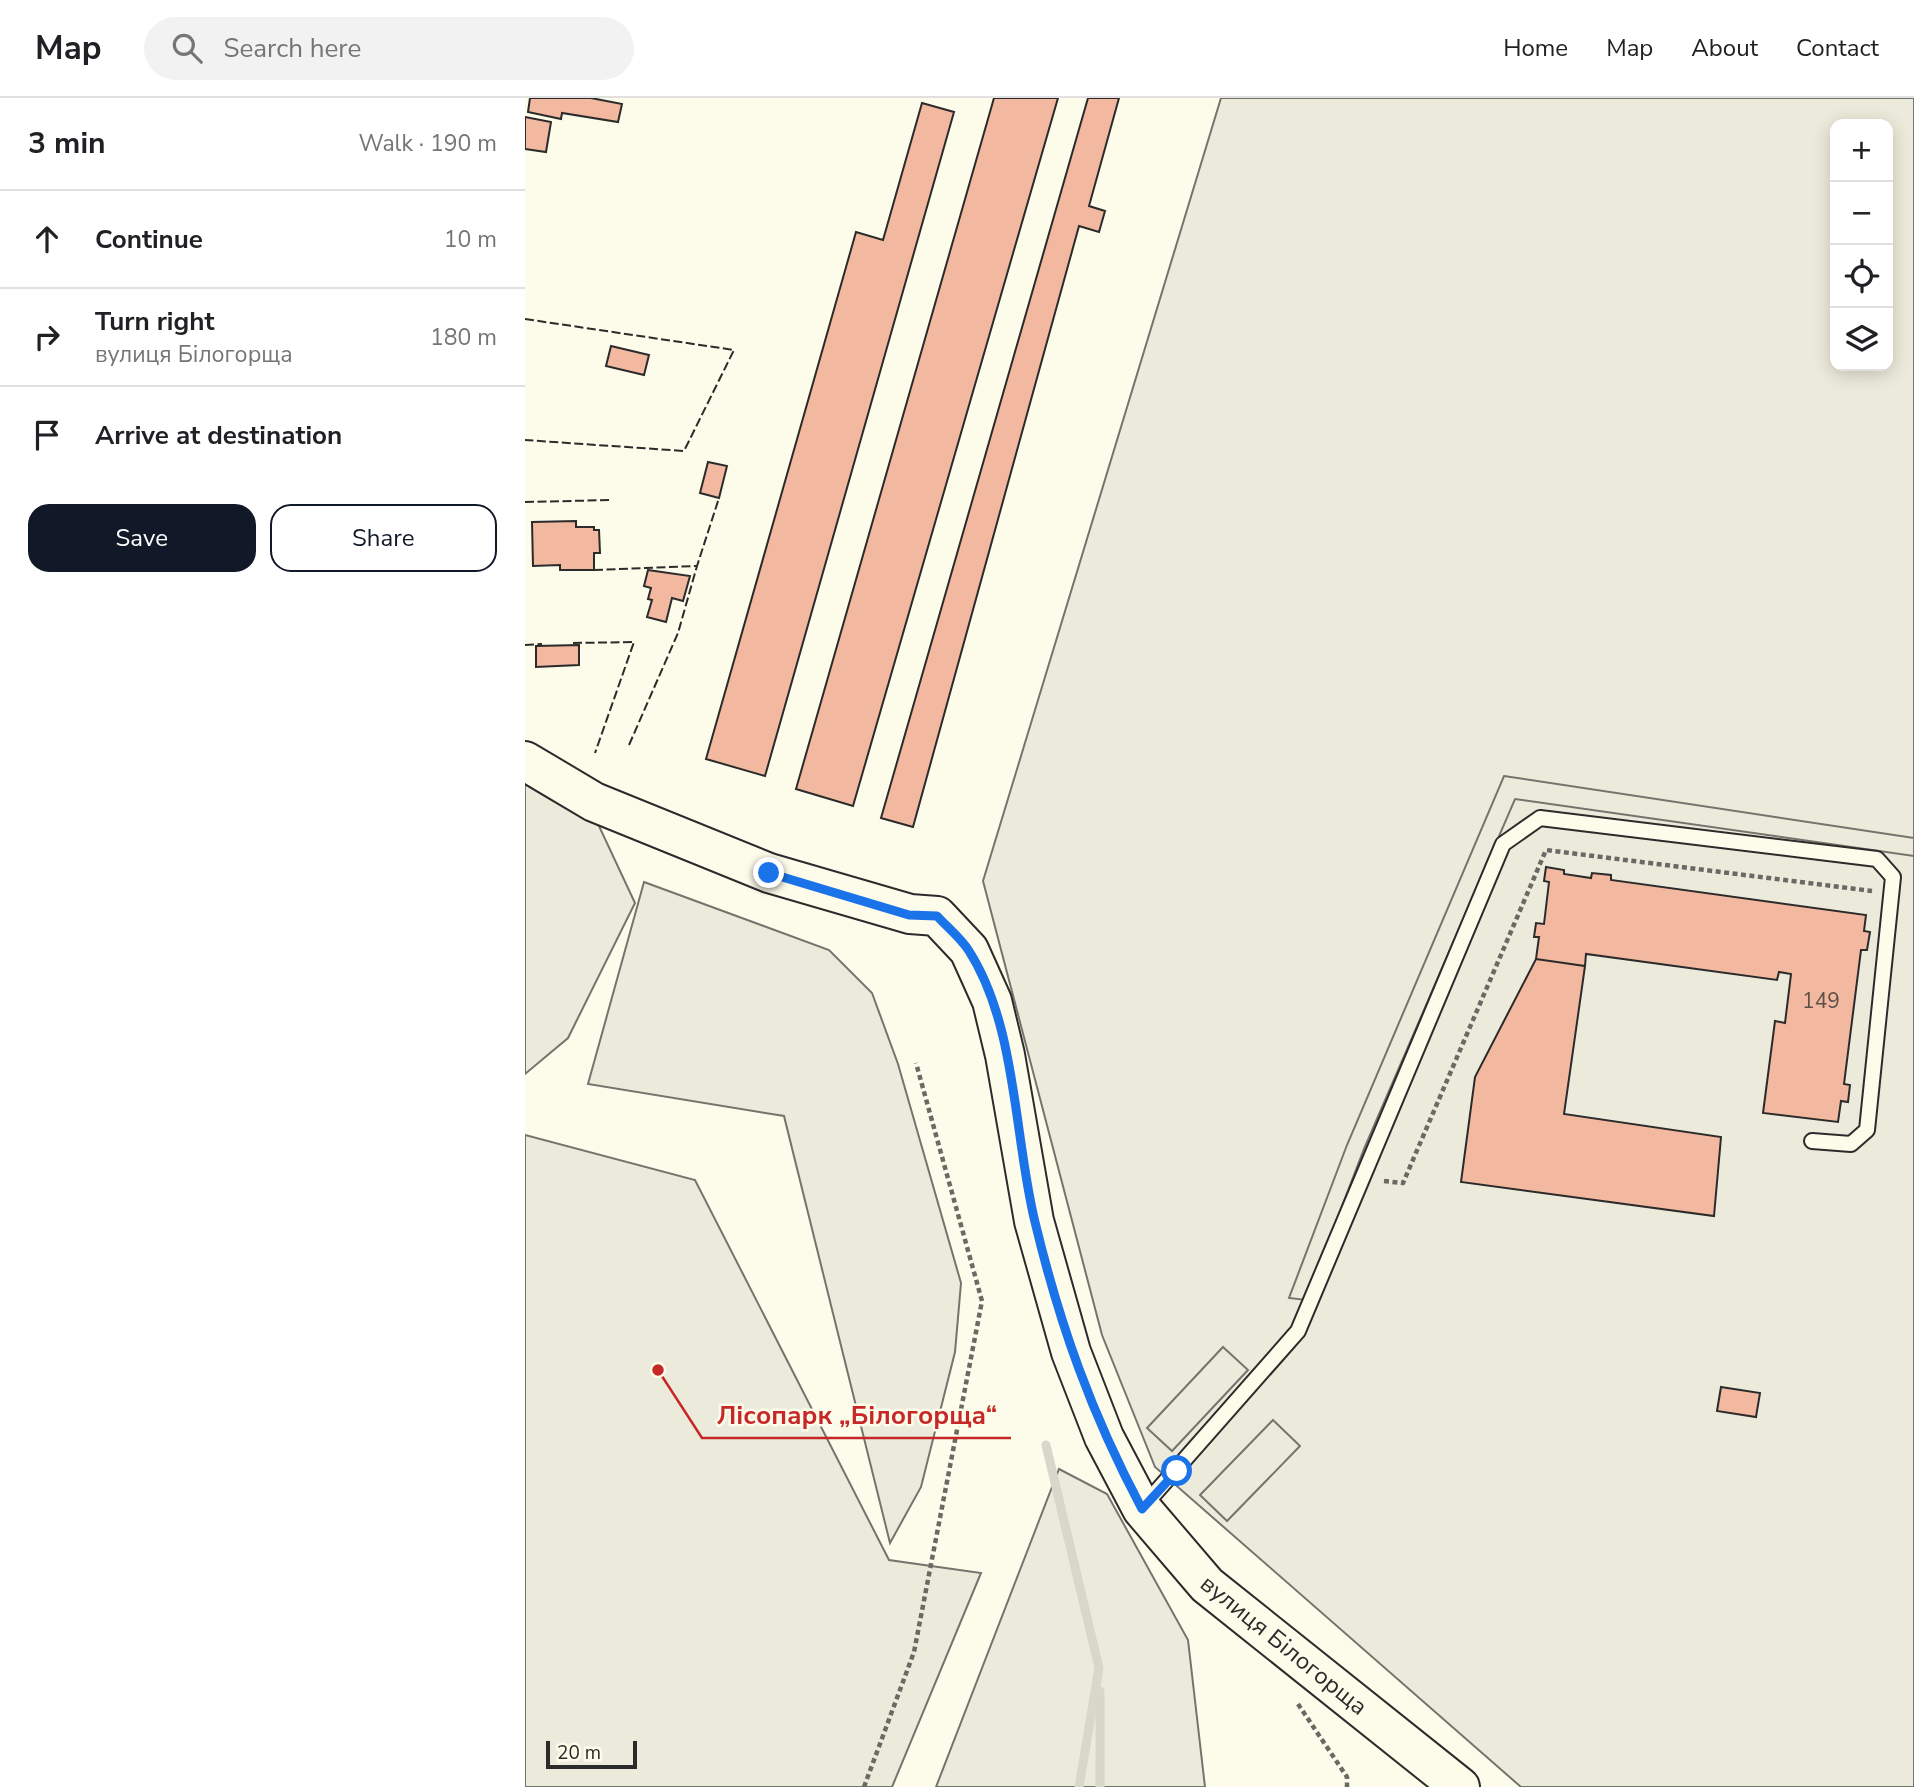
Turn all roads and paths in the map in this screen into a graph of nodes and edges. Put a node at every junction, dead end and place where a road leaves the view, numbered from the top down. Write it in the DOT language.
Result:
graph roads {
  1 [pos="525,761"];
  2 [pos="1891,892"];
  3 [pos="916,1063"];
  4 [pos="1812,1141"];
  5 [pos="1378,1181"];
  6 [pos="1142,1509"];
  7 [pos="1290,1652"];
  8 [pos="864,1787"];
  9 [pos="1347,1787"];
  10 [pos="1460,1787"];
  1 -- 6 [label="street, вулиця Білогорща"];
  2 -- 4 [label="lane"];
  2 -- 5 [label="path"];
  2 -- 6 [label="lane"];
  3 -- 8 [label="path"];
  6 -- 7 [label="street, вулиця Білогорща"];
  7 -- 9 [label="path"];
  7 -- 10 [label="street, вулиця Білогорща"];
}
